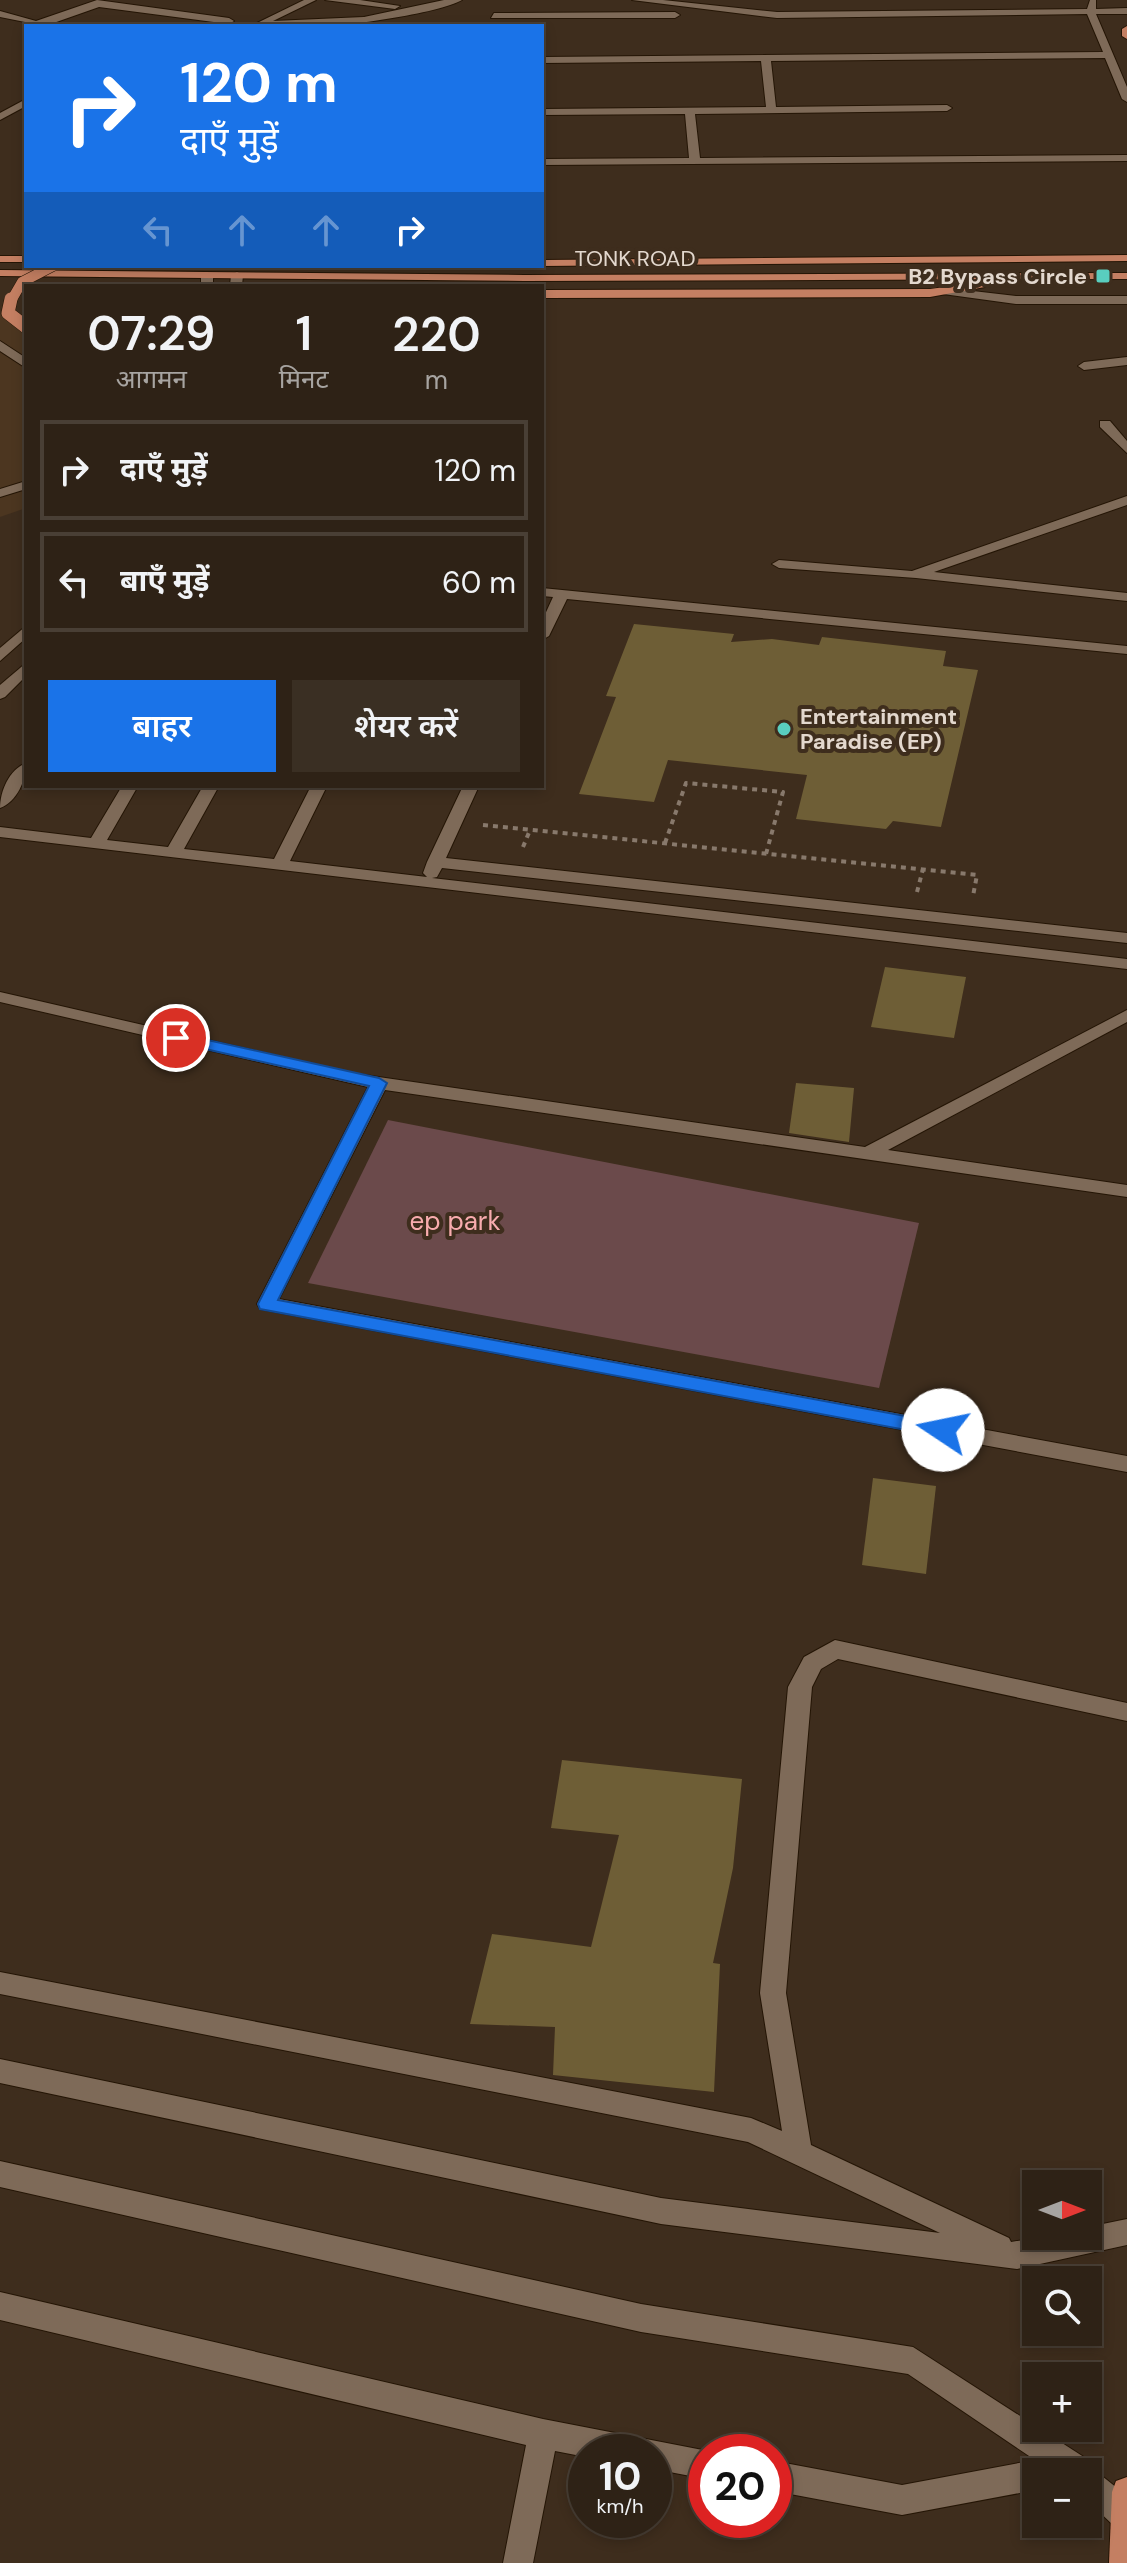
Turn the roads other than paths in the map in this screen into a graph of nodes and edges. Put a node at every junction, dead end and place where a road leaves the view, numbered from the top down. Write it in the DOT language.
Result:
graph roads {
  1 [pos="297,0"];
  2 [pos="330,0"];
  3 [pos="457,0"];
  4 [pos="637,0"];
  5 [pos="787,0"];
  6 [pos="1094,0"];
  7 [pos="310,1"];
  8 [pos="100,2"];
  9 [pos="415,8"];
  10 [pos="1127,11"];
  11 [pos="1091,13"];
  12 [pos="777,15"];
  13 [pos="494,16"];
  14 [pos="2,17"];
  15 [pos="542,21"];
  16 [pos="228,23"];
  17 [pos="34,24"];
  18 [pos="41,24"];
  19 [pos="260,24"];
  20 [pos="320,24"];
  21 [pos="382,24"];
  22 [pos="1127,29"];
  23 [pos="1127,36"];
  24 [pos="1109,55"];
  25 [pos="544,60"];
  26 [pos="766,60"];
  27 [pos="1127,99"];
  28 [pos="24,103"];
  29 [pos="947,108"];
  30 [pos="771,110"];
  31 [pos="690,111"];
  32 [pos="544,112"];
  33 [pos="0,118"];
  34 [pos="24,118"];
  35 [pos="1127,158"];
  36 [pos="695,160"];
  37 [pos="544,162"];
  38 [pos="544,253"];
  39 [pos="1127,258"];
  40 [pos="0,259"];
  41 [pos="24,259"];
  42 [pos="899,260"];
  43 [pos="544,263"];
  44 [pos="49,268"];
  45 [pos="0,273"];
  46 [pos="1127,276"];
  47 [pos="999,277"];
  48 [pos="207,281"];
  49 [pos="236,281"];
  50 [pos="947,292"];
  51 [pos="544,294"];
  52 [pos="1127,300"];
  53 [pos="0,301"];
  54 [pos="24,319"];
  55 [pos="24,325"];
  56 [pos="0,345"];
  57 [pos="1127,361"];
  58 [pos="24,363"];
  59 [pos="1084,366"];
  60 [pos="1105,424"];
  61 [pos="1127,449"];
  62 [pos="24,486"];
  63 [pos="0,493"];
  64 [pos="1127,500"];
  65 [pos="779,564"];
  66 [pos="913,575"];
  67 [pos="544,592"];
  68 [pos="562,594"];
  69 [pos="1127,597"];
  70 [pos="24,632"];
  71 [pos="544,632"];
  72 [pos="1127,650"];
  73 [pos="0,657"];
  74 [pos="24,669"];
  75 [pos="0,694"];
  76 [pos="24,771"];
  77 [pos="129,788"];
  78 [pos="210,788"];
  79 [pos="318,788"];
  80 [pos="470,788"];
  81 [pos="0,803"];
  82 [pos="0,832"];
  83 [pos="96,844"];
  84 [pos="173,853"];
  85 [pos="435,862"];
  86 [pos="279,866"];
  87 [pos="426,884"];
  88 [pos="1127,938"];
  89 [pos="1127,964"];
  90 [pos="0,997"];
  91 [pos="1127,1015"];
  92 [pos="379,1083"];
  93 [pos="865,1155"];
  94 [pos="1127,1191"];
  95 [pos="1127,1464"];
  96 [pos="1127,1712"];
  97 [pos="0,1983"];
  98 [pos="0,2071"];
  99 [pos="799,2153"];
  100 [pos="0,2174"];
  101 [pos="1127,2232"];
  102 [pos="1017,2256"];
  103 [pos="0,2306"];
  104 [pos="543,2434"];
  105 [pos="568,2439"];
  106 [pos="1052,2458"];
  107 [pos="1022,2478"];
  108 [pos="792,2479"];
  109 [pos="1102,2489"];
  110 [pos="1126,2503"];
  111 [pos="518,2563"];
  112 [pos="1124,2563"];
  1 -- 7 [label="street"];
  2 -- 9 [label="street"];
  3 -- 9 [label="street"];
  4 -- 12 [label="street"];
  5 -- 12 [label="street"];
  6 -- 11 [label="street"];
  7 -- 19 [label="street"];
  8 -- 16 [label="street"];
  8 -- 18 [label="street"];
  9 -- 20 [label="street"];
  9 -- 21 [label="street"];
  10 -- 11 [label="street"];
  11 -- 12 [label="street"];
  11 -- 24 [label="street"];
  12 -- 15 [label="street"];
  13 -- 15 [label="street"];
  14 -- 17 [label="street"];
  16 -- 19 [label="street"];
  22 -- 23 [label="main road"];
  24 -- 26 [label="street"];
  24 -- 27 [label="street"];
  25 -- 26 [label="street"];
  26 -- 30 [label="street"];
  28 -- 33 [label="street"];
  29 -- 30 [label="street"];
  30 -- 31 [label="street"];
  31 -- 32 [label="street"];
  31 -- 36 [label="street"];
  33 -- 34 [label="street"];
  35 -- 36 [label="street"];
  36 -- 37 [label="street"];
  38 -- 42 [label="main road"];
  39 -- 42 [label="main road, TONK ROAD"];
  40 -- 41 [label="main road"];
  42 -- 43 [label="main road, TONK ROAD"];
  44 -- 55 [label="main road, bridge"];
  45 -- 48 [label="main road, TONK ROAD"];
  46 -- 47 [label="main road, TONK ROAD"];
  47 -- 49 [label="main road, TONK ROAD"];
  47 -- 50 [label="main road"];
  48 -- 49 [label="main road, TONK ROAD"];
  50 -- 51 [label="main road"];
  50 -- 52 [label="street"];
  53 -- 54 [label="street"];
  56 -- 58 [label="street"];
  57 -- 59 [label="street"];
  60 -- 61 [label="street"];
  62 -- 63 [label="street"];
  64 -- 66 [label="street"];
  65 -- 66 [label="street"];
  66 -- 69 [label="street"];
  67 -- 68 [label="street"];
  68 -- 71 [label="street"];
  68 -- 72 [label="street"];
  70 -- 73 [label="street"];
  74 -- 75 [label="street"];
  76 -- 81 [label="street"];
  77 -- 83 [label="street"];
  78 -- 84 [label="street"];
  79 -- 86 [label="street"];
  80 -- 85 [label="street"];
  82 -- 83 [label="street"];
  83 -- 84 [label="street"];
  84 -- 86 [label="street"];
  85 -- 87 [label="street"];
  85 -- 88 [label="street"];
  86 -- 87 [label="street"];
  87 -- 89 [label="street"];
  90 -- 92 [label="street"];
  91 -- 93 [label="street"];
  92 -- 93 [label="street"];
  92 -- 95 [label="street"];
  93 -- 94 [label="street"];
  96 -- 99 [label="street"];
  97 -- 99 [label="street"];
  98 -- 102 [label="street"];
  99 -- 102 [label="street"];
  100 -- 106 [label="street"];
  101 -- 102 [label="street"];
  103 -- 104 [label="street"];
  104 -- 105 [label="street"];
  104 -- 111 [label="street"];
  107 -- 108 [label="street"];
  109 -- 110 [label="street"];
  110 -- 112 [label="main road"];
}
